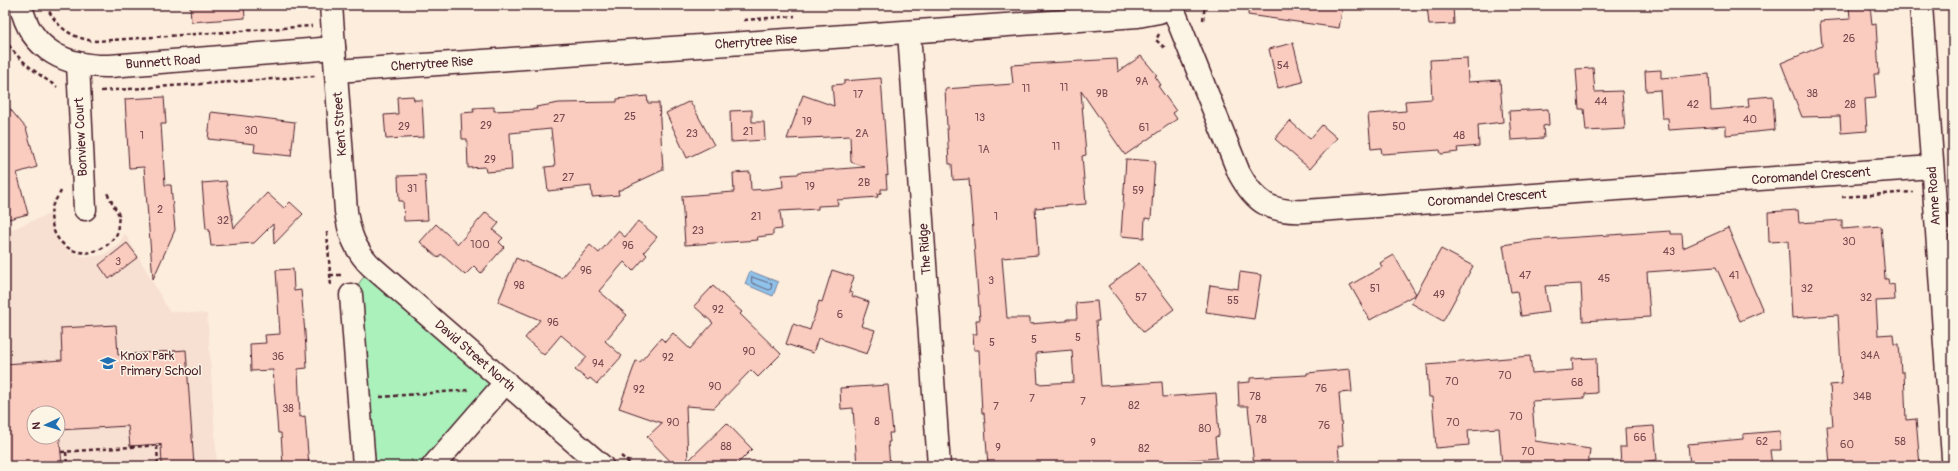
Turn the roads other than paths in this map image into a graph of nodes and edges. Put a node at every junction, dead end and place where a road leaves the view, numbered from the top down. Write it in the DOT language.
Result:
graph roads {
  1 [pos="21,5"];
  2 [pos="331,5"];
  3 [pos="1921,5"];
  4 [pos="1172,6"];
  5 [pos="909,32"];
  6 [pos="334,48"];
  7 [pos="78,64"];
  8 [pos="322,72"];
  9 [pos="1932,167"];
  10 [pos="85,209"];
  11 [pos="353,242"];
  12 [pos="341,293"];
  13 [pos="506,382"];
  14 [pos="1953,458"];
  15 [pos="364,466"];
  16 [pos="433,466"];
  17 [pos="602,466"];
  18 [pos="939,466"];
  1 -- 7 [label="street, Bunnett Road"];
  2 -- 6 [label="street, Kent Street"];
  3 -- 9 [label="street, Anne Road"];
  4 -- 5 [label="street, Cherrytree Rise"];
  4 -- 9 [label="street, Coromandel Crescent"];
  5 -- 8 [label="street, Cherrytree Rise"];
  5 -- 18 [label="street, The Ridge"];
  6 -- 7 [label="street, Bunnett Road"];
  6 -- 8 [label="street, Kent Street"];
  7 -- 10 [label="street, Bonview Court"];
  8 -- 11 [label="street, Kent Street"];
  9 -- 14 [label="street, Anne Road"];
  11 -- 13 [label="street, David Street North"];
  12 -- 15 [label="street"];
  13 -- 16 [label="street"];
  13 -- 17 [label="street, David Street North"];
}
